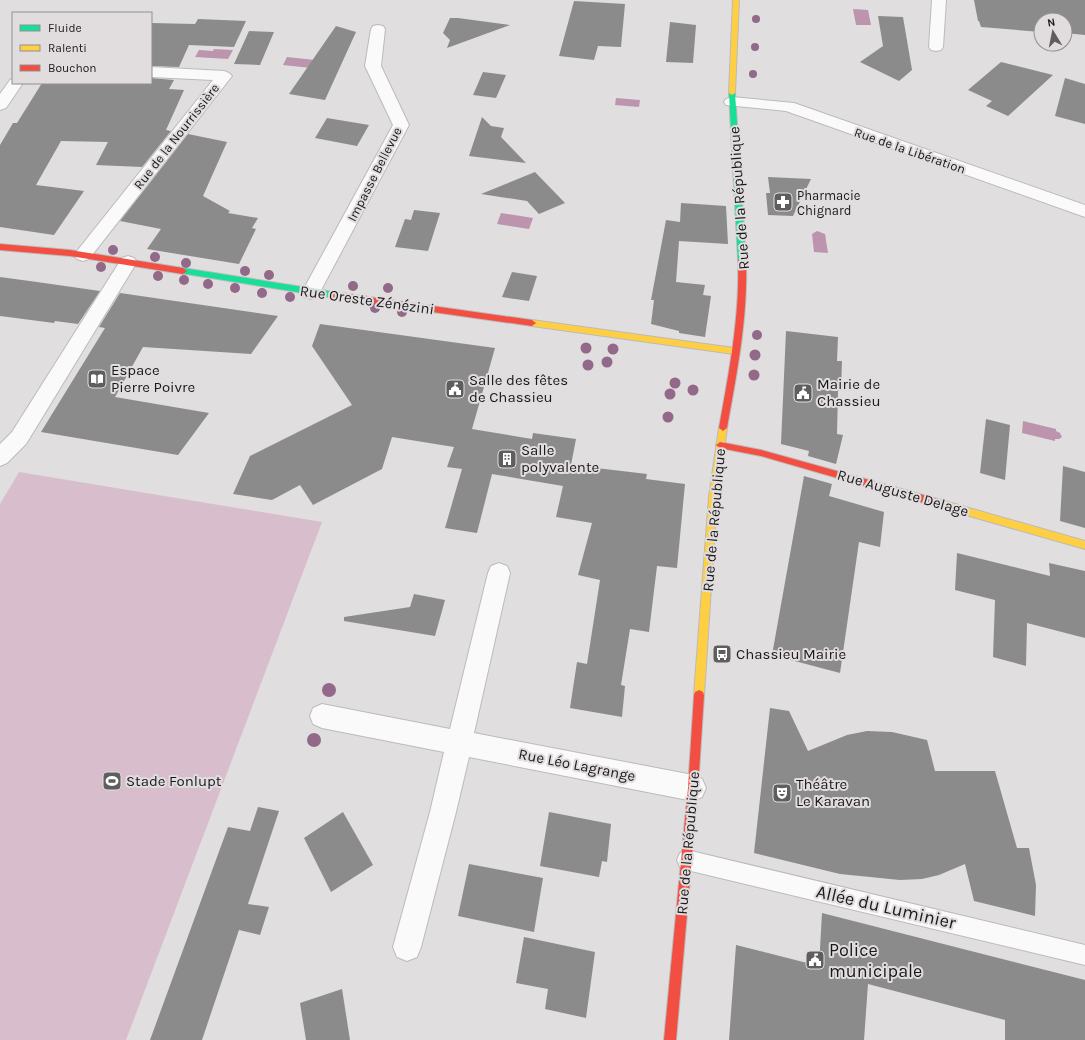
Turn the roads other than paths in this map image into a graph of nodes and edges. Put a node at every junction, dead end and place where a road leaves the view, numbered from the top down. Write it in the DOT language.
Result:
graph roads {
  1 [pos="736,0"];
  2 [pos="939,0"];
  3 [pos="378,29"];
  4 [pos="936,47"];
  5 [pos="152,72"];
  6 [pos="14,84"];
  7 [pos="732,102"];
  8 [pos="0,105"];
  9 [pos="1085,211"];
  10 [pos="0,248"];
  11 [pos="83,255"];
  12 [pos="128,262"];
  13 [pos="311,292"];
  14 [pos="734,351"];
  15 [pos="720,445"];
  16 [pos="0,457"];
  17 [pos="1085,545"];
  18 [pos="499,573"];
  19 [pos="322,716"];
  20 [pos="460,742"];
  21 [pos="693,788"];
  22 [pos="687,860"];
  23 [pos="406,947"];
  24 [pos="1085,955"];
  25 [pos="670,1040"];
  1 -- 7 [label="street, Rue de la République"];
  2 -- 4 [label="street"];
  3 -- 13 [label="street, Impasse Bellevue"];
  5 -- 11 [label="street, Rue de la Nourrissière"];
  6 -- 8 [label="street"];
  7 -- 9 [label="street, Rue de la Libération"];
  7 -- 14 [label="street, Rue de la République"];
  10 -- 11 [label="street, Rue Oreste Zénézini"];
  11 -- 12 [label="street, Rue Oreste Zénézini"];
  12 -- 13 [label="street, Rue Oreste Zénézini"];
  12 -- 16 [label="street"];
  13 -- 14 [label="street, Rue Oreste Zénézini"];
  14 -- 15 [label="street, Rue de la République"];
  15 -- 17 [label="street, Rue Auguste Delage"];
  15 -- 21 [label="street, Rue de la République"];
  18 -- 20 [label="street"];
  19 -- 20 [label="street, Rue Léo Lagrange"];
  20 -- 21 [label="street, Rue Léo Lagrange"];
  20 -- 23 [label="street"];
  21 -- 22 [label="street, Rue de la République"];
  22 -- 24 [label="lane, Allée du Luminier"];
  22 -- 25 [label="street, Rue de la République"];
}
